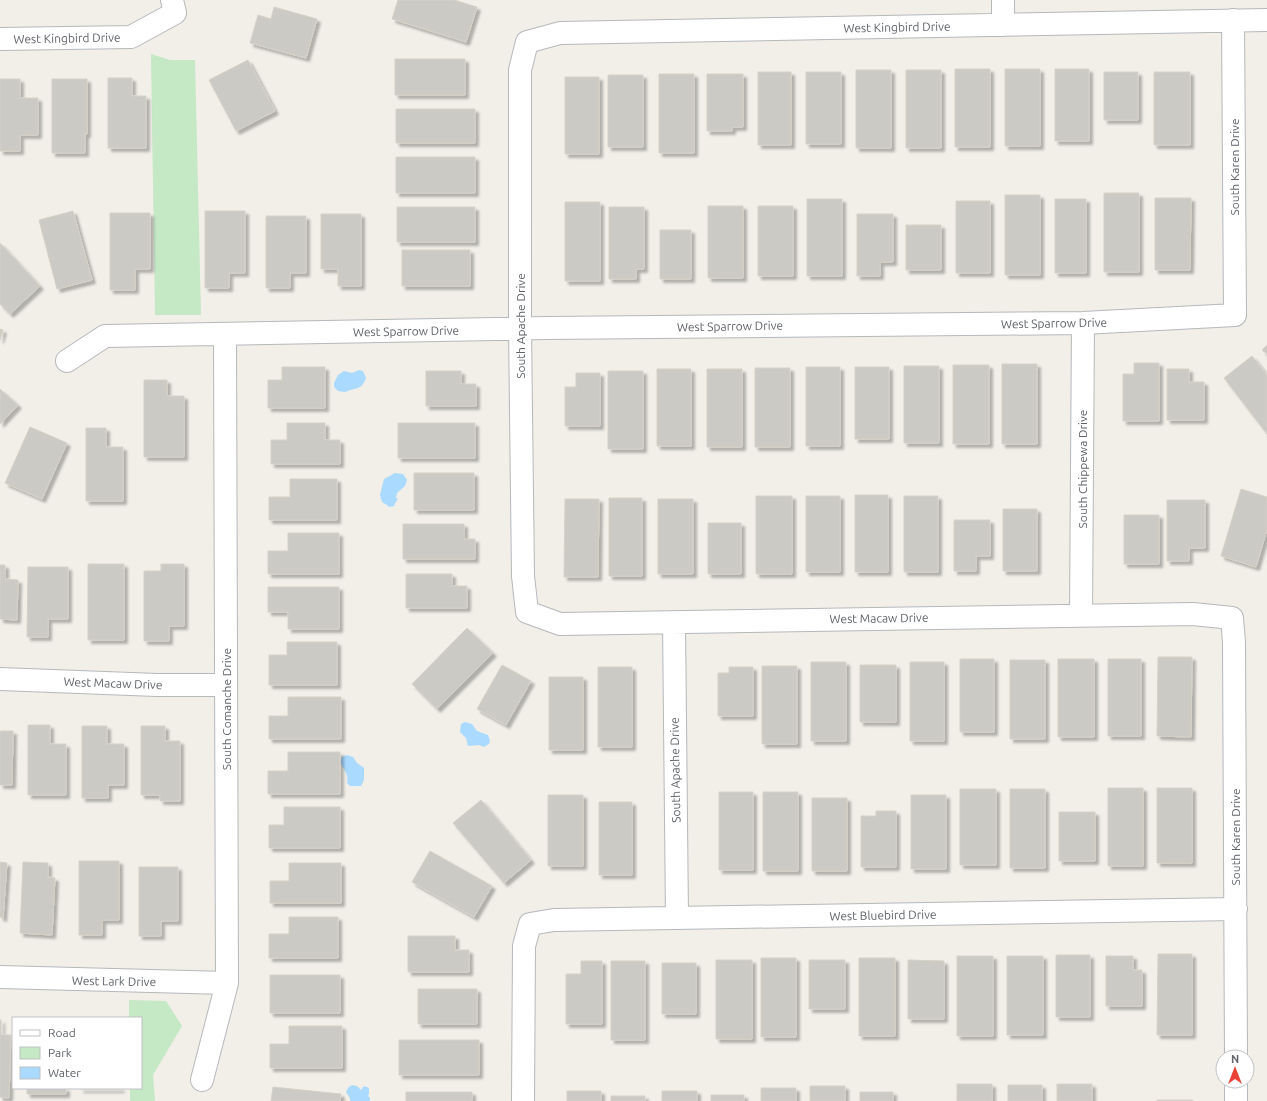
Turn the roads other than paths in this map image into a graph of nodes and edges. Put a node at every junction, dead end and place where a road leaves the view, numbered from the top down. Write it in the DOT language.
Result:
graph roads {
  1 [pos="1003,0"];
  2 [pos="174,6"];
  3 [pos="1233,20"];
  4 [pos="1267,20"];
  5 [pos="1003,25"];
  6 [pos="0,39"];
  7 [pos="527,42"];
  8 [pos="1235,315"];
  9 [pos="1083,323"];
  10 [pos="520,328"];
  11 [pos="225,335"];
  12 [pos="67,361"];
  13 [pos="527,612"];
  14 [pos="1081,615"];
  15 [pos="1232,618"];
  16 [pos="674,622"];
  17 [pos="0,679"];
  18 [pos="226,685"];
  19 [pos="1236,909"];
  20 [pos="677,918"];
  21 [pos="0,977"];
  22 [pos="227,983"];
  23 [pos="1236,1049"];
  24 [pos="202,1080"];
  25 [pos="1236,1089"];
  26 [pos="523,1101"];
  27 [pos="1236,1101"];
  1 -- 5 [label="street"];
  2 -- 6 [label="street, West Kingbird Drive"];
  3 -- 4 [label="street, West Kingbird Drive"];
  3 -- 5 [label="street, West Kingbird Drive"];
  3 -- 8 [label="street, South Karen Drive"];
  5 -- 7 [label="street, West Kingbird Drive"];
  7 -- 10 [label="street, South Apache Drive"];
  8 -- 9 [label="street, West Sparrow Drive"];
  9 -- 10 [label="street, West Sparrow Drive"];
  9 -- 14 [label="street, South Chippewa Drive"];
  10 -- 11 [label="street, West Sparrow Drive"];
  10 -- 13 [label="street, South Apache Drive"];
  11 -- 12 [label="street, West Sparrow Drive"];
  11 -- 18 [label="street, South Comanche Drive"];
  13 -- 16 [label="street, West Macaw Drive"];
  14 -- 15 [label="street, West Macaw Drive"];
  14 -- 16 [label="street, West Macaw Drive"];
  15 -- 19 [label="street, South Karen Drive"];
  16 -- 20 [label="street, South Apache Drive"];
  17 -- 18 [label="street, West Macaw Drive"];
  18 -- 22 [label="street, South Comanche Drive"];
  19 -- 20 [label="street, West Bluebird Drive"];
  19 -- 23 [label="street, South Karen Drive"];
  20 -- 26 [label="street, West Bluebird Drive"];
  21 -- 22 [label="street, West Lark Drive"];
  22 -- 24 [label="street, South Comanche Drive"];
  25 -- 27 [label="street"];
}
